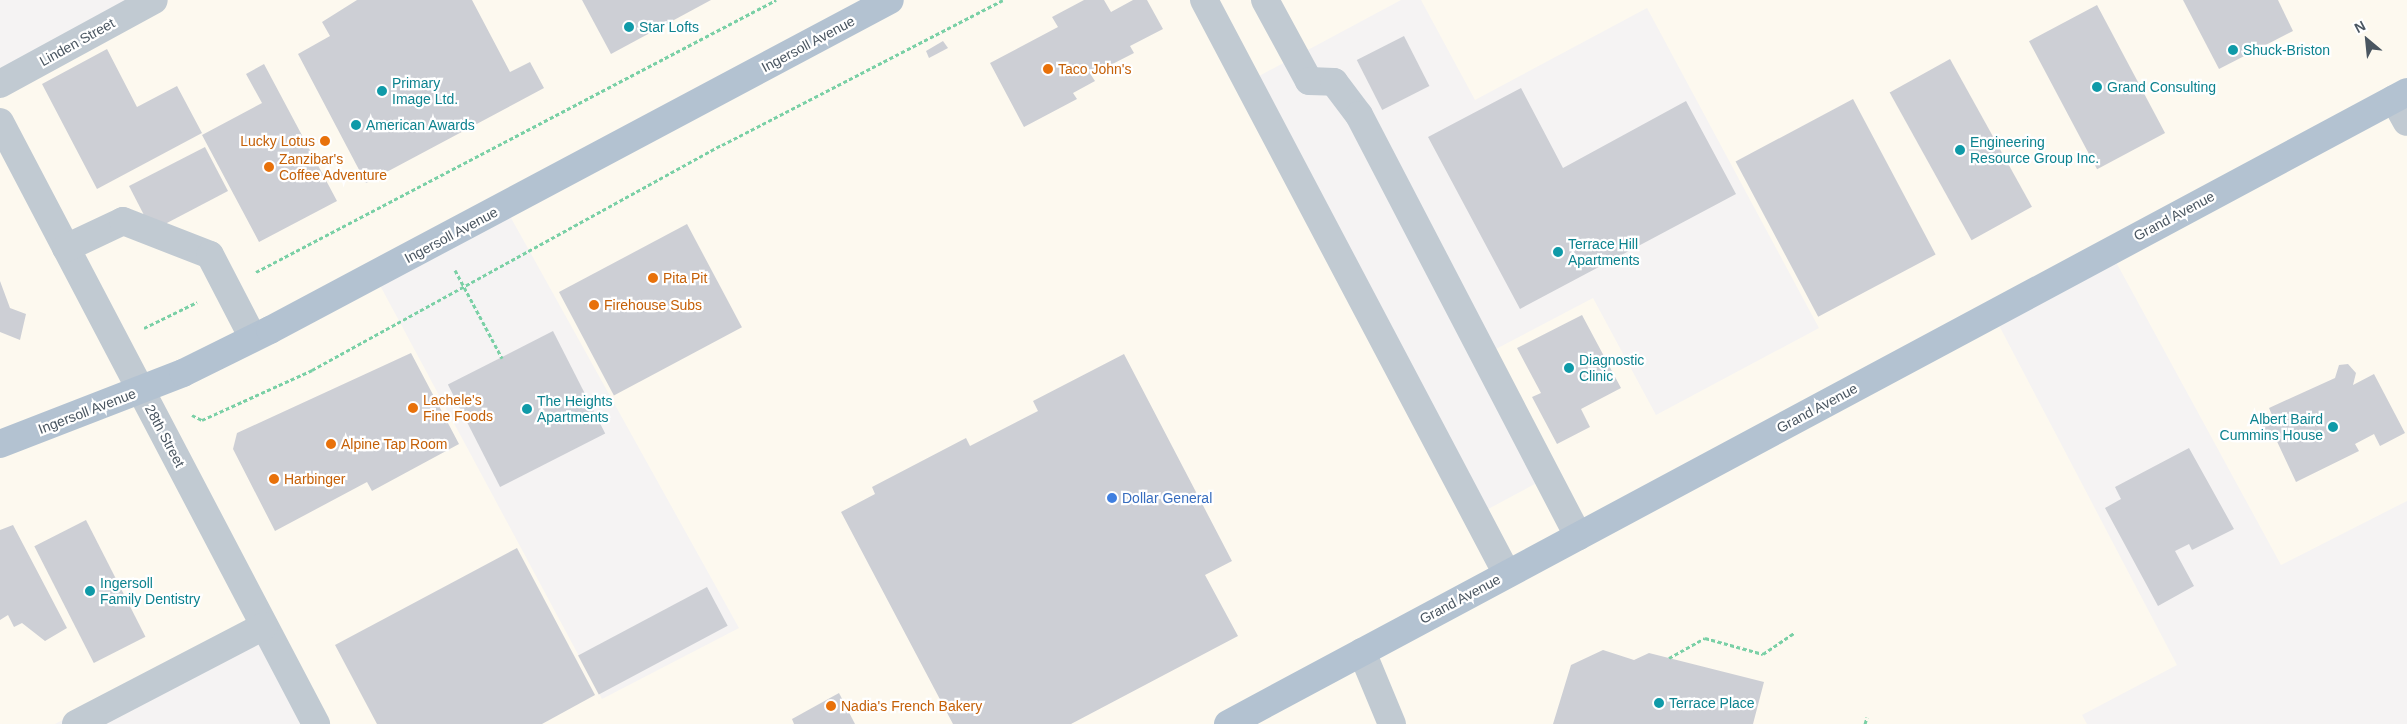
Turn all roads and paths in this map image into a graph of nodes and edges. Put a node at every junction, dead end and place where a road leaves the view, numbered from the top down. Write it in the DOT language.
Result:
graph roads {
  1 [pos="154,0"];
  2 [pos="776,0"];
  3 [pos="890,0"];
  4 [pos="1003,0"];
  5 [pos="1204,0"];
  6 [pos="1265,0"];
  7 [pos="0,84"];
  8 [pos="2403,104"];
  9 [pos="1,128"];
  10 [pos="440,241"];
  11 [pos="66,248"];
  12 [pos="226,287"];
  13 [pos="464,287"];
  14 [pos="175,313"];
  15 [pos="253,338"];
  16 [pos="502,358"];
  17 [pos="140,391"];
  18 [pos="202,420"];
  19 [pos="0,444"];
  20 [pos="1578,536"];
  21 [pos="1507,574"];
  22 [pos="264,626"];
  23 [pos="1794,634"];
  24 [pos="1362,652"];
  25 [pos="1669,658"];
  26 [pos="1867,717"];
  27 [pos="76,724"];
  28 [pos="316,724"];
  29 [pos="1228,724"];
  30 [pos="1392,724"];
  31 [pos="1865,724"];
  1 -- 7 [label="street, Linden Street"];
  2 -- 12 [label="path"];
  3 -- 10 [label="main road, Ingersoll Avenue"];
  4 -- 13 [label="path"];
  5 -- 21 [label="street"];
  6 -- 20 [label="street"];
  8 -- 20 [label="main road, Grand Avenue"];
  9 -- 11 [label="street, 28th Street"];
  10 -- 13 [label="path"];
  10 -- 15 [label="main road, Ingersoll Avenue"];
  11 -- 12 [label="street"];
  11 -- 17 [label="street, 28th Street"];
  12 -- 14 [label="path"];
  12 -- 15 [label="street"];
  13 -- 16 [label="path"];
  13 -- 18 [label="path"];
  15 -- 17 [label="main road, Ingersoll Avenue"];
  17 -- 19 [label="main road, Ingersoll Avenue"];
  17 -- 22 [label="street, 28th Street"];
  20 -- 21 [label="main road, Grand Avenue"];
  21 -- 24 [label="main road, Grand Avenue"];
  22 -- 27 [label="street"];
  22 -- 28 [label="street, 28th Street"];
  23 -- 25 [label="path"];
  24 -- 29 [label="main road, Grand Avenue"];
  24 -- 30 [label="street"];
  26 -- 31 [label="path"];
}
